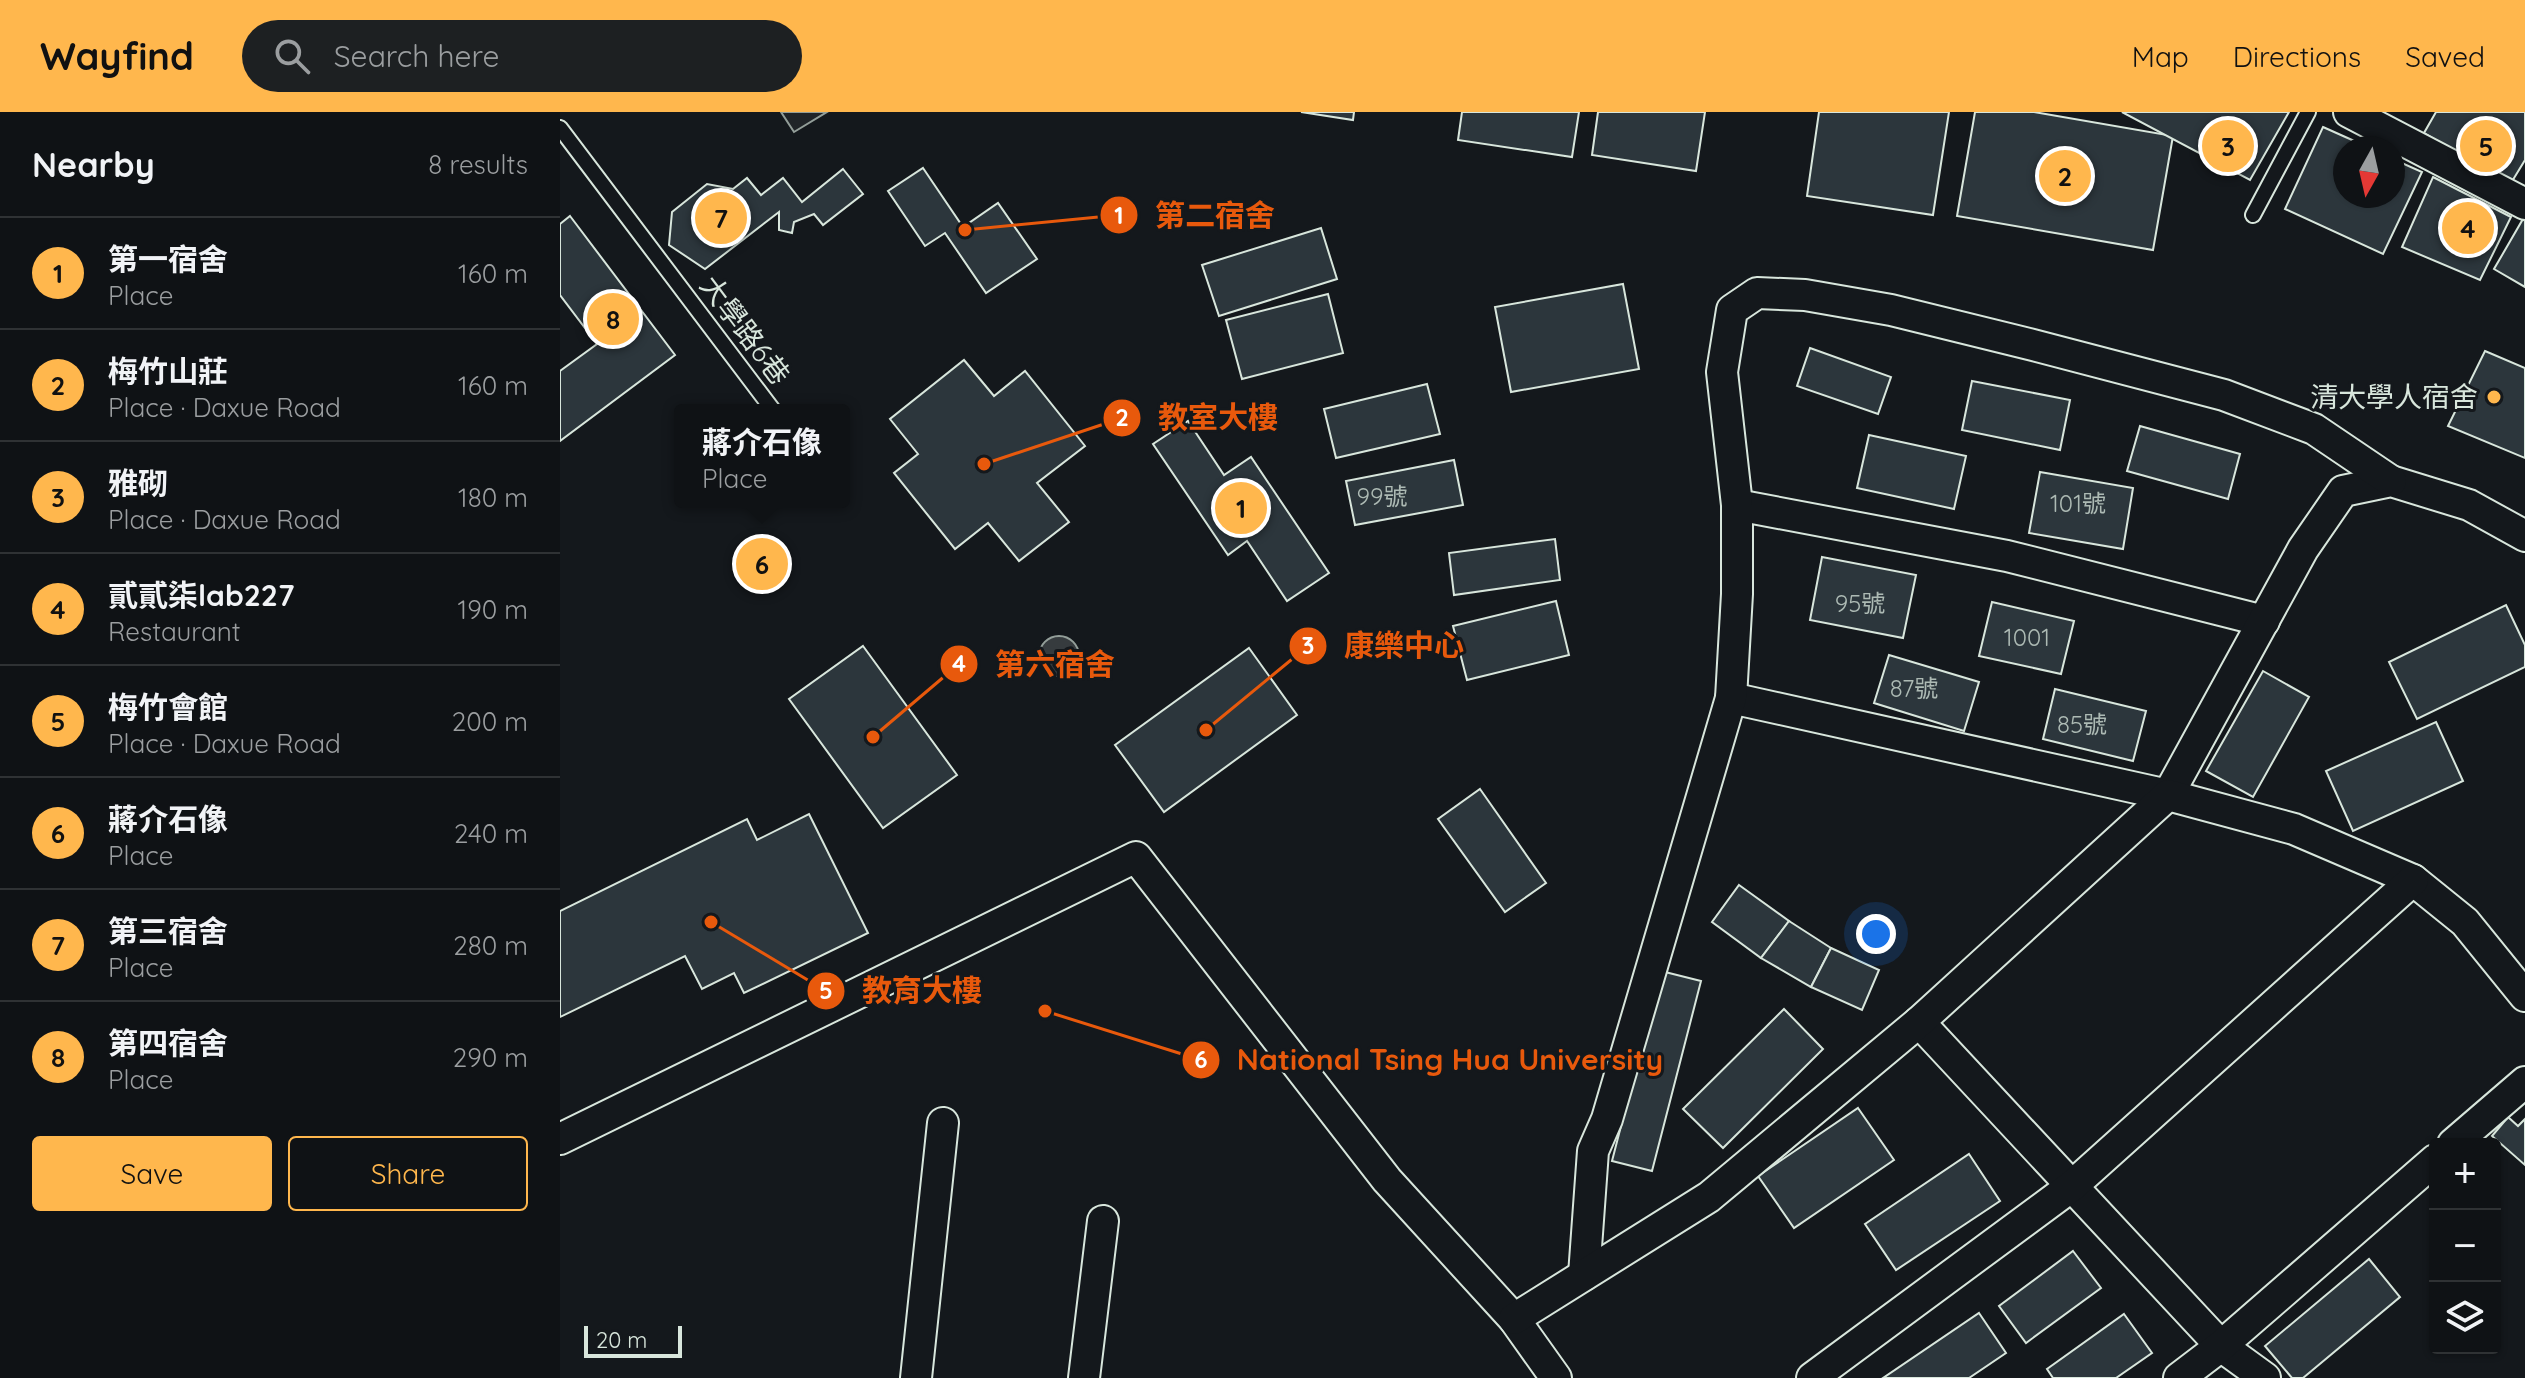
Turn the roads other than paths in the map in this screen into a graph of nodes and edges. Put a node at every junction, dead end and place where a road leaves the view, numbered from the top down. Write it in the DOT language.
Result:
graph roads {
  1 [pos="2308,112"];
  2 [pos="2349,112"];
  3 [pos="560,128"];
  4 [pos="2525,204"];
  5 [pos="2253,215"];
  6 [pos="768,404"];
  7 [pos="2391,481"];
  8 [pos="1737,505"];
  9 [pos="2525,536"];
  10 [pos="2264,621"];
  11 [pos="1731,698"];
  12 [pos="2168,795"];
  13 [pos="2413,880"];
  14 [pos="2525,996"];
  15 [pos="1919,1022"];
  16 [pos="2525,1082"];
  17 [pos="943,1123"];
  18 [pos="2460,1138"];
  19 [pos="560,1139"];
  20 [pos="2429,1165"];
  21 [pos="2072,1186"];
  22 [pos="1103,1221"];
  23 [pos="1584,1275"];
  24 [pos="1514,1319"];
  25 [pos="2221,1346"];
  26 [pos="920,1378"];
  27 [pos="1084,1378"];
  28 [pos="1556,1378"];
  29 [pos="1812,1378"];
  30 [pos="2179,1378"];
  31 [pos="2265,1378"];
  1 -- 5 [label="lane"];
  2 -- 4 [label="street"];
  3 -- 6 [label="lane, 大學路6巷"];
  7 -- 8 [label="street"];
  7 -- 9 [label="street"];
  7 -- 10 [label="street"];
  8 -- 10 [label="street"];
  8 -- 11 [label="street"];
  10 -- 12 [label="street"];
  11 -- 12 [label="street"];
  11 -- 23 [label="street"];
  12 -- 13 [label="street"];
  12 -- 15 [label="street"];
  13 -- 14 [label="street"];
  13 -- 21 [label="street"];
  15 -- 21 [label="street"];
  15 -- 23 [label="street"];
  16 -- 18 [label="street"];
  17 -- 26 [label="street"];
  19 -- 24 [label="street"];
  20 -- 25 [label="street"];
  21 -- 25 [label="street"];
  21 -- 29 [label="street"];
  22 -- 27 [label="street"];
  23 -- 24 [label="street"];
  24 -- 28 [label="street"];
  25 -- 30 [label="street"];
  25 -- 31 [label="street"];
}
